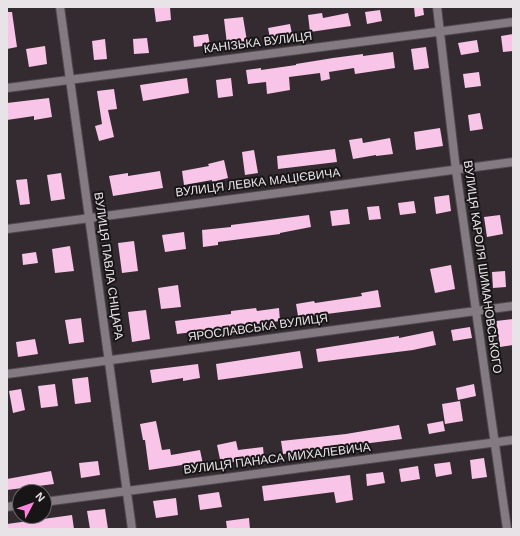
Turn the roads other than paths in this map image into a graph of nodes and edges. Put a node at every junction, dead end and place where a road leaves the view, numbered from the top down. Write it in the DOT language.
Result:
graph roads {
  1 [pos="60,7"];
  2 [pos="437,7"];
  3 [pos="513,22"];
  4 [pos="441,32"];
  5 [pos="70,79"];
  6 [pos="7,88"];
  7 [pos="513,162"];
  8 [pos="456,170"];
  9 [pos="90,218"];
  10 [pos="7,229"];
  11 [pos="513,306"];
  12 [pos="476,311"];
  13 [pos="108,360"];
  14 [pos="7,374"];
  15 [pos="513,440"];
  16 [pos="496,442"];
  17 [pos="127,491"];
  18 [pos="52,501"];
  19 [pos="132,529"];
  20 [pos="507,529"];
  1 -- 5 [label="street, ВУЛИЦЯ ПАВЛА СНІЦАРА"];
  2 -- 4 [label="street, ВУЛИЦЯ КАРОЛЯ ШИМАНОВСЬКОГО"];
  3 -- 4 [label="street, КАНІЗЬКА ВУЛИЦЯ"];
  4 -- 5 [label="street, КАНІЗЬКА ВУЛИЦЯ"];
  4 -- 8 [label="street, ВУЛИЦЯ КАРОЛЯ ШИМАНОВСЬКОГО"];
  5 -- 6 [label="street, КАНІЗЬКА ВУЛИЦЯ"];
  5 -- 9 [label="street, ВУЛИЦЯ ПАВЛА СНІЦАРА"];
  7 -- 8 [label="street, ВУЛИЦЯ ЛЕВКА МАЦІЄВИЧА"];
  8 -- 9 [label="street, ВУЛИЦЯ ЛЕВКА МАЦІЄВИЧА"];
  8 -- 12 [label="street, ВУЛИЦЯ КАРОЛЯ ШИМАНОВСЬКОГО"];
  9 -- 10 [label="street, ВУЛИЦЯ ЛЕВКА МАЦІЄВИЧА"];
  9 -- 13 [label="street, ВУЛИЦЯ ПАВЛА СНІЦАРА"];
  11 -- 12 [label="street, ЯРОСЛАВСЬКА ВУЛИЦЯ"];
  12 -- 13 [label="street, ЯРОСЛАВСЬКА ВУЛИЦЯ"];
  12 -- 16 [label="street, ВУЛИЦЯ КАРОЛЯ ШИМАНОВСЬКОГО"];
  13 -- 14 [label="street, ЯРОСЛАВСЬКА ВУЛИЦЯ"];
  13 -- 17 [label="street, ВУЛИЦЯ ПАВЛА СНІЦАРА"];
  15 -- 16 [label="street, ВУЛИЦЯ ПАНАСА МИХАЛЕВИЧА"];
  16 -- 17 [label="street, ВУЛИЦЯ ПАНАСА МИХАЛЕВИЧА"];
  16 -- 20 [label="street, ВУЛИЦЯ КАРОЛЯ ШИМАНОВСЬКОГО"];
  17 -- 18 [label="street, ВУЛИЦЯ ПАНАСА МИХАЛЕВИЧА"];
  17 -- 19 [label="street, ВУЛИЦЯ ПАВЛА СНІЦАРА"];
}
